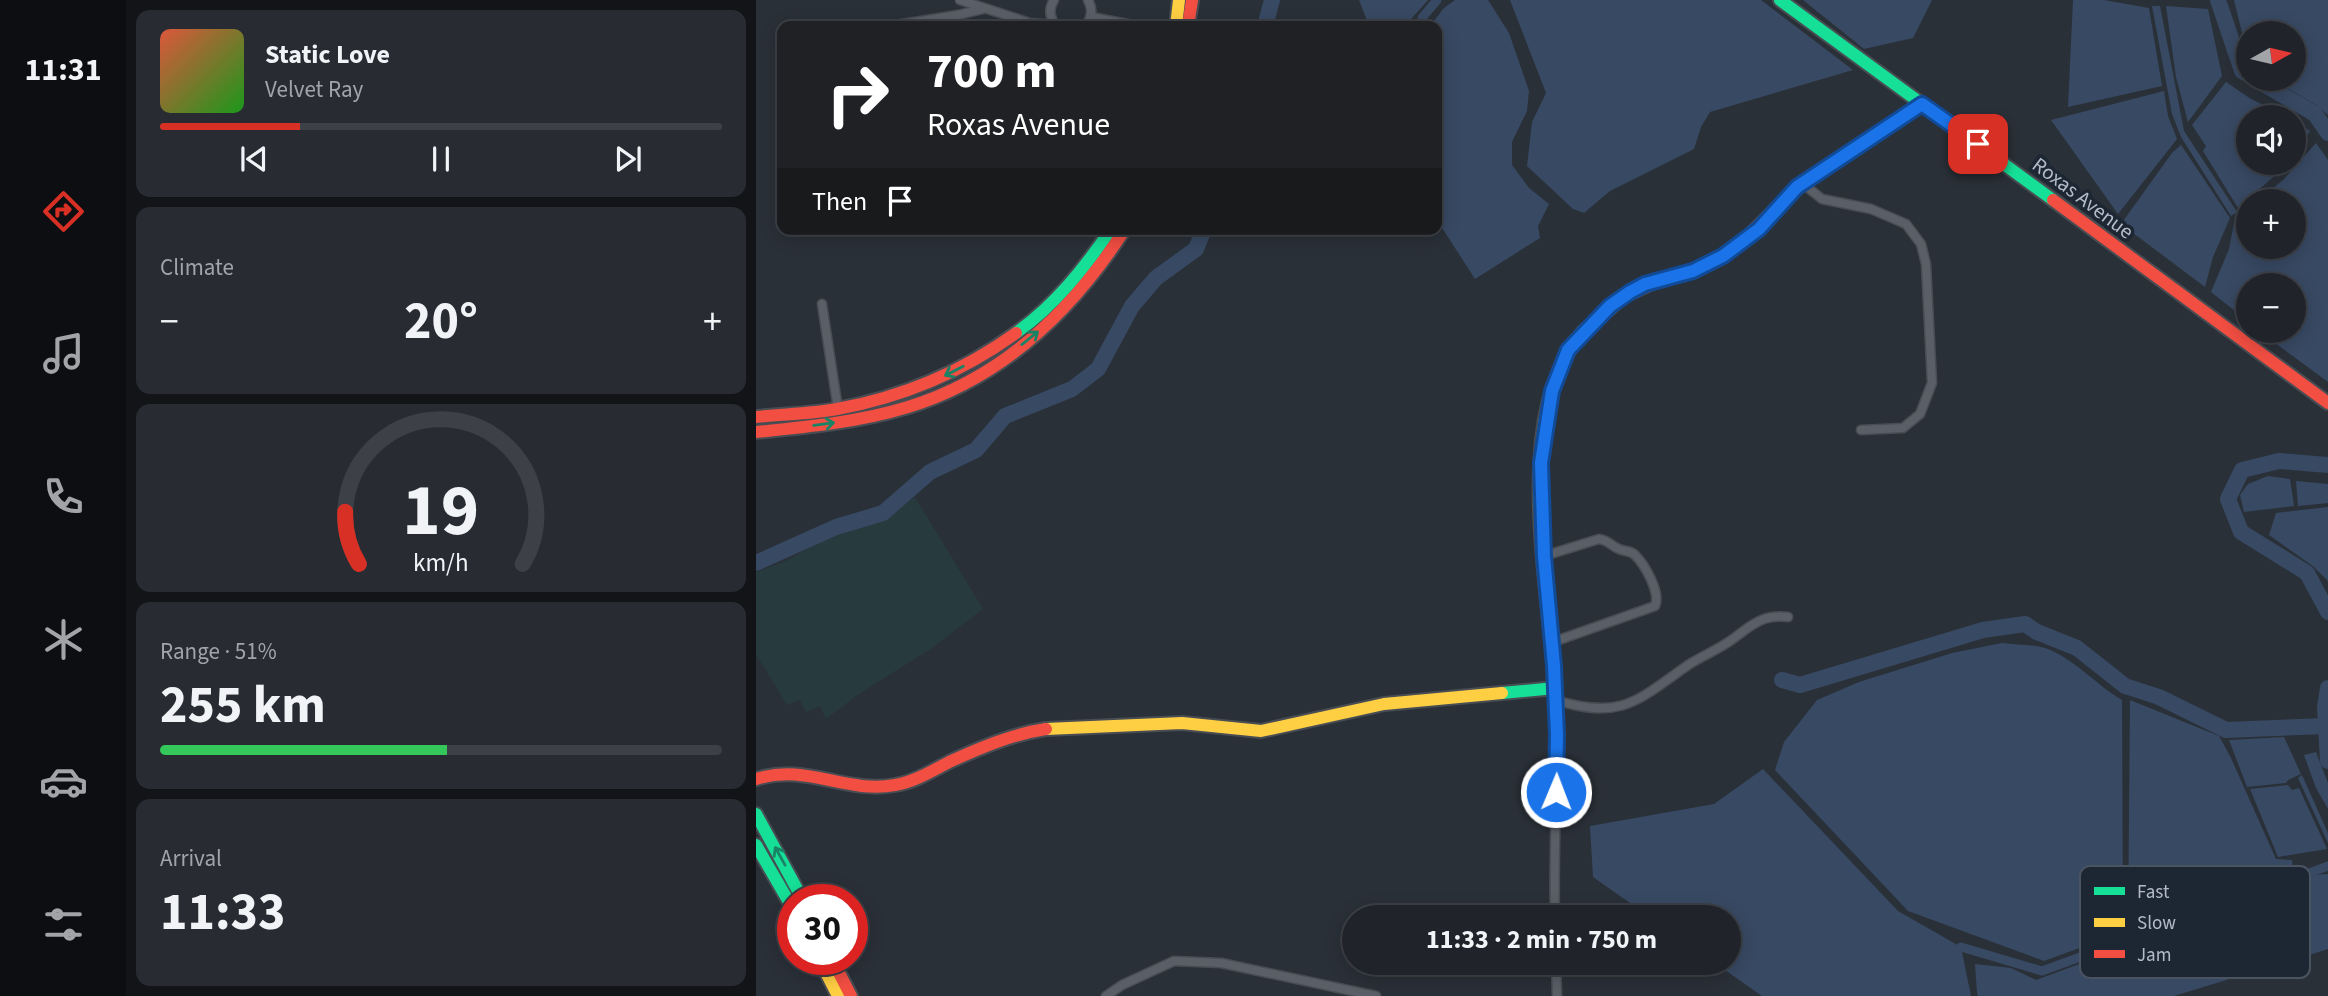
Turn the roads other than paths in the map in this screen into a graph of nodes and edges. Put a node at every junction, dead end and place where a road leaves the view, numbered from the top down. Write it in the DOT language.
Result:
graph roads {
  1 [pos="961,0"];
  2 [pos="1054,0"];
  3 [pos="1088,0"];
  4 [pos="1179,0"];
  5 [pos="1192,0"];
  6 [pos="1780,0"];
  7 [pos="983,9"];
  8 [pos="1091,17"];
  9 [pos="921,21"];
  10 [pos="1023,21"];
  11 [pos="1054,21"];
  12 [pos="1088,21"];
  13 [pos="1112,21"];
  14 [pos="1177,21"];
  15 [pos="1189,21"];
  16 [pos="1922,104"];
  17 [pos="1802,183"];
  18 [pos="1108,235"];
  19 [pos="1121,235"];
  20 [pos="822,304"];
  21 [pos="2328,403"];
  22 [pos="838,409"];
  23 [pos="756,417"];
  24 [pos="1861,430"];
  25 [pos="756,432"];
  26 [pos="1544,556"];
  27 [pos="1788,617"];
  28 [pos="1553,642"];
  29 [pos="1555,694"];
  30 [pos="756,779"];
  31 [pos="756,814"];
  32 [pos="756,845"];
  33 [pos="779,884"];
  34 [pos="794,884"];
  35 [pos="1555,905"];
  36 [pos="827,975"];
  37 [pos="840,975"];
  38 [pos="1556,975"];
  39 [pos="838,996"];
  40 [pos="851,996"];
  41 [pos="1106,996"];
  42 [pos="1376,996"];
  43 [pos="1557,996"];
  1 -- 7 [label="street"];
  2 -- 11 [label="street"];
  3 -- 8 [label="street"];
  4 -- 14 [label="main road"];
  5 -- 15 [label="main road"];
  6 -- 16 [label="main road, Roxas Avenue"];
  7 -- 9 [label="street"];
  7 -- 10 [label="street"];
  8 -- 12 [label="street"];
  8 -- 13 [label="street"];
  16 -- 17 [label="main road"];
  16 -- 21 [label="main road, Roxas Avenue"];
  17 -- 24 [label="street"];
  17 -- 26 [label="main road"];
  18 -- 22 [label="main road, one-way"];
  25 -- 19 [label="main road, one-way"];
  20 -- 22 [label="street"];
  22 -- 23 [label="main road"];
  26 -- 28 [label="main road"];
  26 -- 28 [label="street"];
  27 -- 29 [label="street"];
  28 -- 29 [label="main road"];
  29 -- 30 [label="main road"];
  29 -- 35 [label="street"];
  34 -- 31 [label="main road, one-way"];
  32 -- 33 [label="main road"];
  36 -- 39 [label="main road"];
  37 -- 40 [label="main road"];
  38 -- 43 [label="street"];
  41 -- 42 [label="street"];
}
